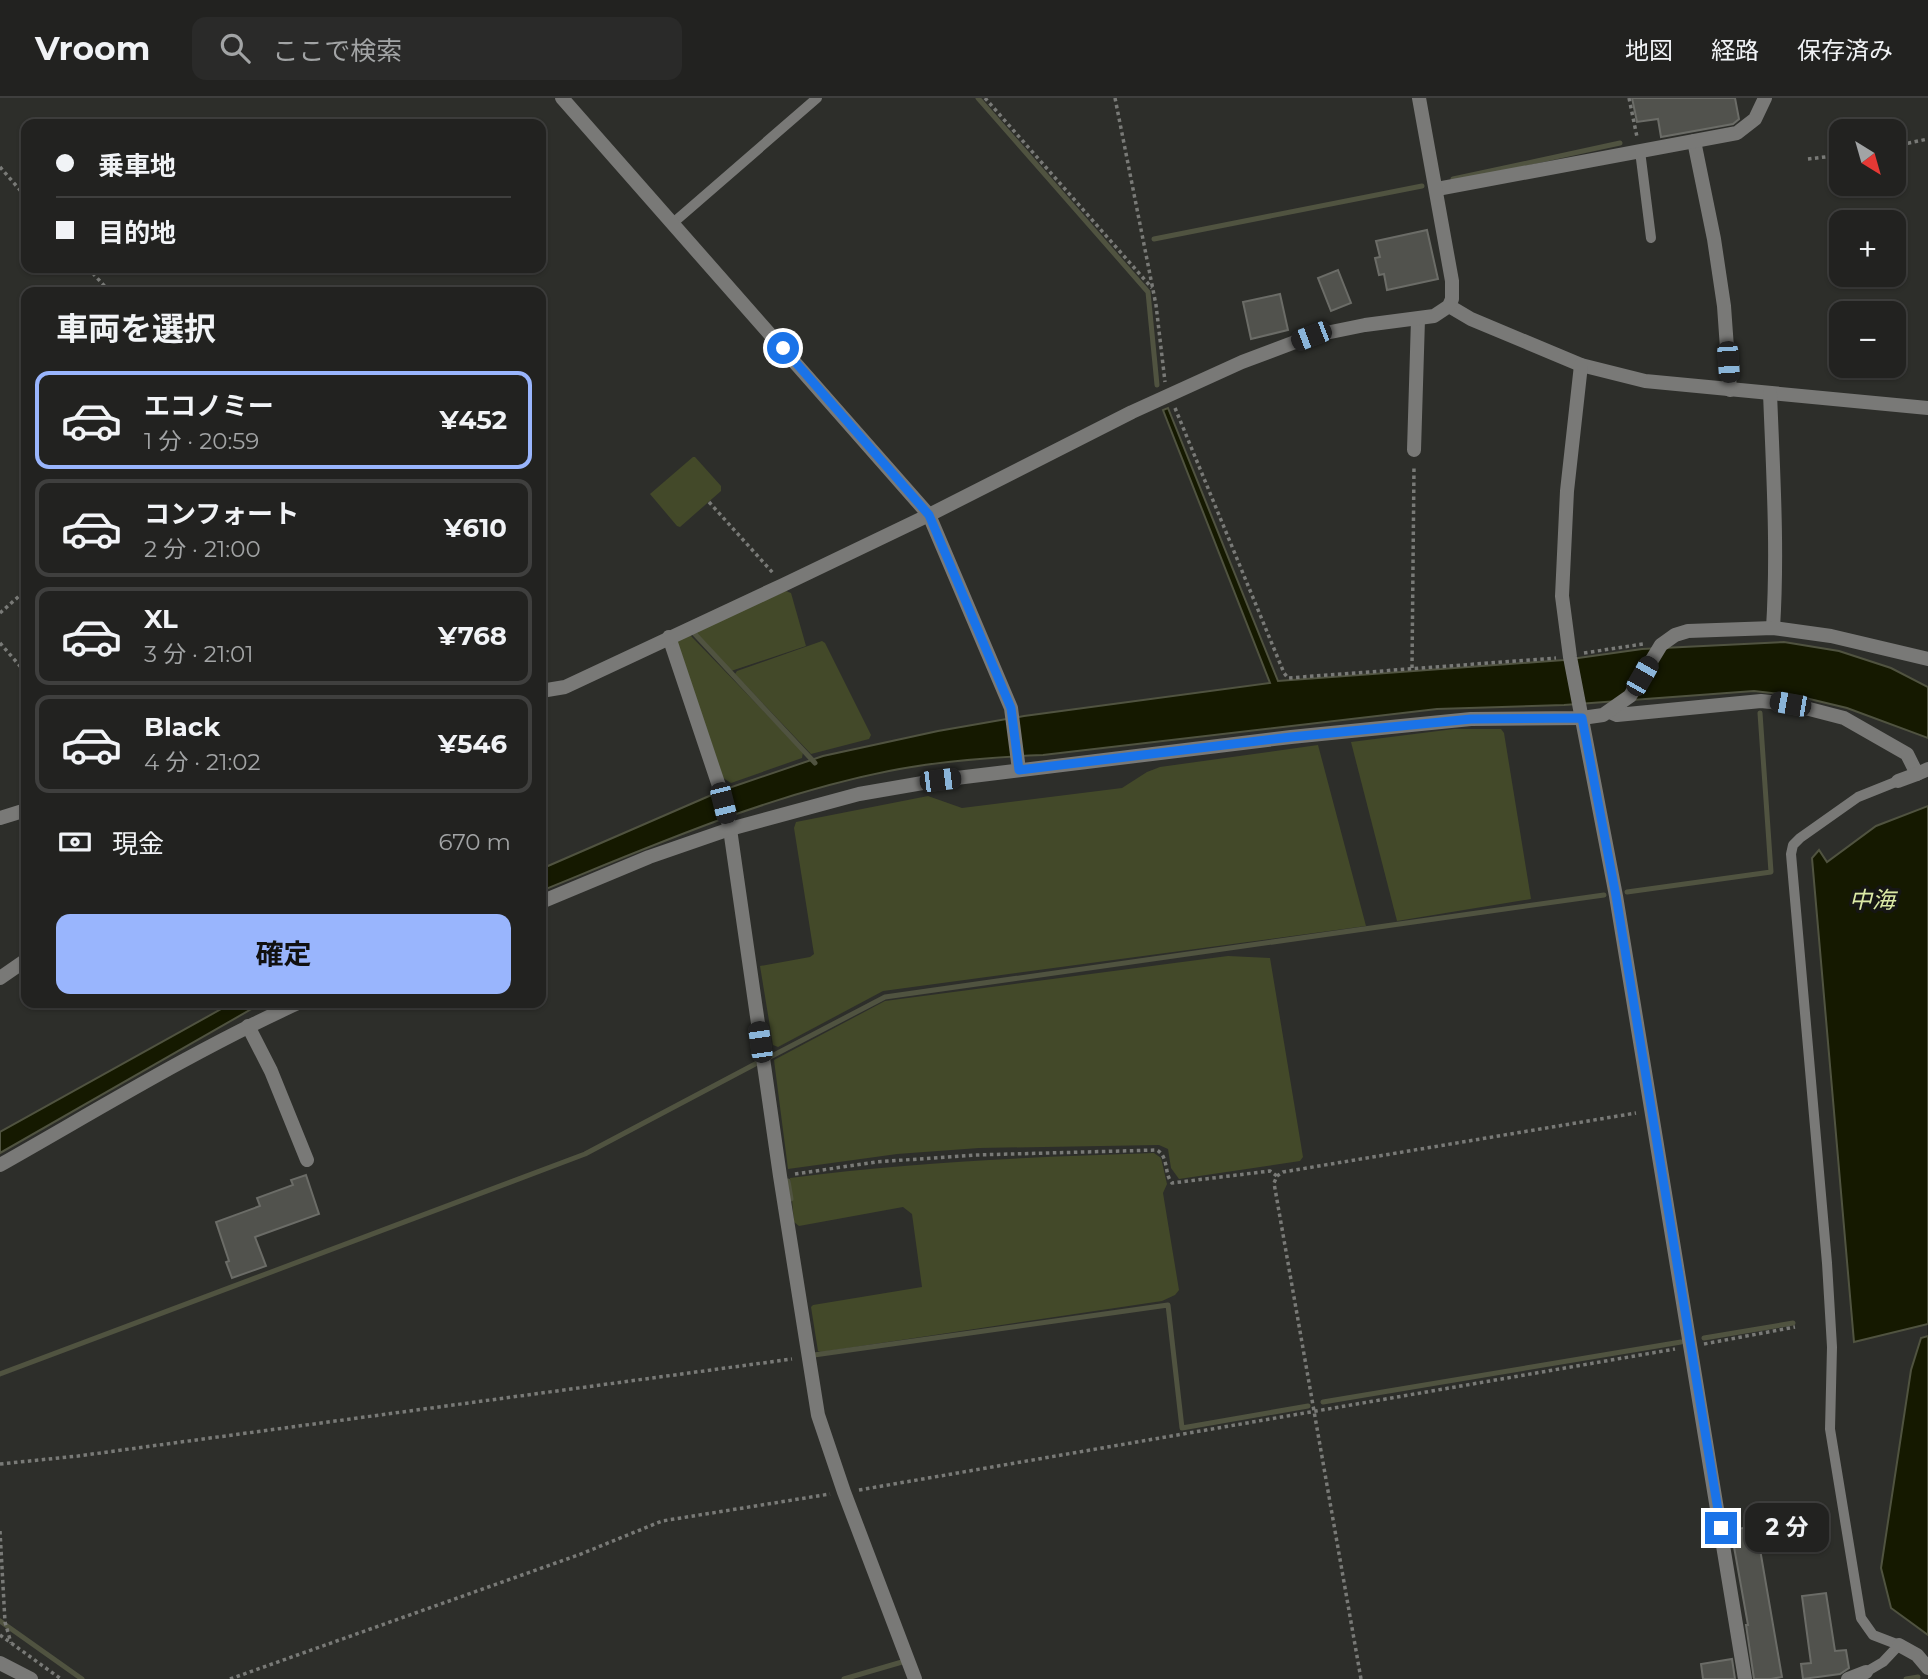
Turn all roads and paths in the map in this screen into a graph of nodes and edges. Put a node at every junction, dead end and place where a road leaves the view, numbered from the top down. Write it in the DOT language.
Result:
graph roads {
  1 [pos="562,98"];
  2 [pos="817,98"];
  3 [pos="985,98"];
  4 [pos="1115,98"];
  5 [pos="1419,98"];
  6 [pos="1629,98"];
  7 [pos="1765,98"];
  8 [pos="1928,139"];
  9 [pos="1693,141"];
  10 [pos="1906,143"];
  11 [pos="1640,151"];
  12 [pos="1829,156"];
  13 [pos="1808,159"];
  14 [pos="0,167"];
  15 [pos="1437,189"];
  16 [pos="21,191"];
  17 [pos="673,223"];
  18 [pos="1651,237"];
  19 [pos="93,273"];
  20 [pos="105,287"];
  21 [pos="1153,289"];
  22 [pos="1449,306"];
  23 [pos="1418,319"];
  24 [pos="1581,365"];
  25 [pos="1730,390"];
  26 [pos="1770,393"];
  27 [pos="1170,401"];
  28 [pos="1928,408"];
  29 [pos="1414,450"];
  30 [pos="709,502"];
  31 [pos="929,515"];
  32 [pos="783,585"];
  33 [pos="21,594"];
  34 [pos="0,613"];
  35 [pos="1773,628"];
  36 [pos="669,637"];
  37 [pos="0,643"];
  38 [pos="1662,644"];
  39 [pos="1570,656"];
  40 [pos="1928,659"];
  41 [pos="21,667"];
  42 [pos="1412,669"];
  43 [pos="546,690"];
  44 [pos="1615,709"];
  45 [pos="1581,713"];
  46 [pos="1018,766"];
  47 [pos="1923,771"];
  48 [pos="1898,781"];
  49 [pos="21,812"];
  50 [pos="0,818"];
  51 [pos="729,825"];
  52 [pos="546,900"];
  53 [pos="21,963"];
  54 [pos="0,978"];
  55 [pos="287,1008"];
  56 [pos="248,1026"];
  57 [pos="1652,1111"];
  58 [pos="307,1160"];
  59 [pos="0,1165"];
  60 [pos="780,1176"];
  61 [pos="1277,1176"];
  62 [pos="1795,1327"];
  63 [pos="1691,1346"];
  64 [pos="808,1357"];
  65 [pos="1315,1411"];
  66 [pos="0,1464"];
  67 [pos="844,1492"];
  68 [pos="0,1531"];
  69 [pos="0,1635"];
  70 [pos="11,1643"];
  71 [pos="1899,1645"];
  72 [pos="0,1663"];
  73 [pos="1928,1668"];
  74 [pos="1866,1672"];
  75 [pos="31,1679"];
  76 [pos="61,1679"];
  77 [pos="230,1679"];
  78 [pos="915,1679"];
  79 [pos="1361,1679"];
  80 [pos="1745,1679"];
  81 [pos="1848,1679"];
  1 -- 17 [label="street"];
  2 -- 17 [label="lane"];
  3 -- 21 [label="path"];
  4 -- 21 [label="path"];
  5 -- 15 [label="street"];
  6 -- 11 [label="path"];
  7 -- 9 [label="street"];
  8 -- 10 [label="path"];
  9 -- 11 [label="street"];
  9 -- 25 [label="street"];
  11 -- 15 [label="street"];
  11 -- 18 [label="lane"];
  12 -- 13 [label="path"];
  14 -- 16 [label="path"];
  15 -- 22 [label="street"];
  17 -- 31 [label="street"];
  19 -- 20 [label="path"];
  21 -- 27 [label="path"];
  22 -- 23 [label="street"];
  22 -- 24 [label="street"];
  23 -- 27 [label="street"];
  23 -- 29 [label="street"];
  24 -- 25 [label="street"];
  24 -- 39 [label="street"];
  25 -- 26 [label="street"];
  26 -- 28 [label="street"];
  26 -- 35 [label="street"];
  27 -- 31 [label="street"];
  27 -- 42 [label="path"];
  29 -- 42 [label="path"];
  30 -- 32 [label="path"];
  31 -- 32 [label="street"];
  31 -- 46 [label="street"];
  32 -- 36 [label="street"];
  33 -- 34 [label="path"];
  35 -- 38 [label="street"];
  35 -- 40 [label="street"];
  36 -- 43 [label="street"];
  36 -- 51 [label="street"];
  37 -- 41 [label="path"];
  38 -- 39 [label="path"];
  38 -- 44 [label="street"];
  39 -- 42 [label="path"];
  39 -- 45 [label="street"];
  44 -- 45 [label="street"];
  44 -- 47 [label="street"];
  45 -- 46 [label="street"];
  45 -- 57 [label="street"];
  46 -- 51 [label="street"];
  47 -- 48 [label="street"];
  48 -- 71 [label="lane"];
  49 -- 50 [label="street"];
  51 -- 52 [label="street"];
  51 -- 60 [label="street"];
  53 -- 54 [label="street"];
  55 -- 56 [label="street"];
  56 -- 58 [label="street"];
  56 -- 59 [label="street"];
  57 -- 61 [label="path"];
  57 -- 63 [label="street"];
  60 -- 61 [label="path"];
  60 -- 64 [label="street"];
  61 -- 65 [label="path"];
  62 -- 63 [label="path"];
  63 -- 65 [label="path"];
  63 -- 80 [label="street"];
  64 -- 66 [label="path"];
  64 -- 67 [label="street"];
  65 -- 67 [label="path"];
  65 -- 79 [label="path"];
  67 -- 77 [label="path"];
  67 -- 78 [label="street"];
  68 -- 70 [label="path"];
  69 -- 70 [label="path"];
  70 -- 76 [label="path"];
  71 -- 73 [label="street"];
  71 -- 74 [label="lane"];
  72 -- 75 [label="street"];
  74 -- 81 [label="street"];
}
